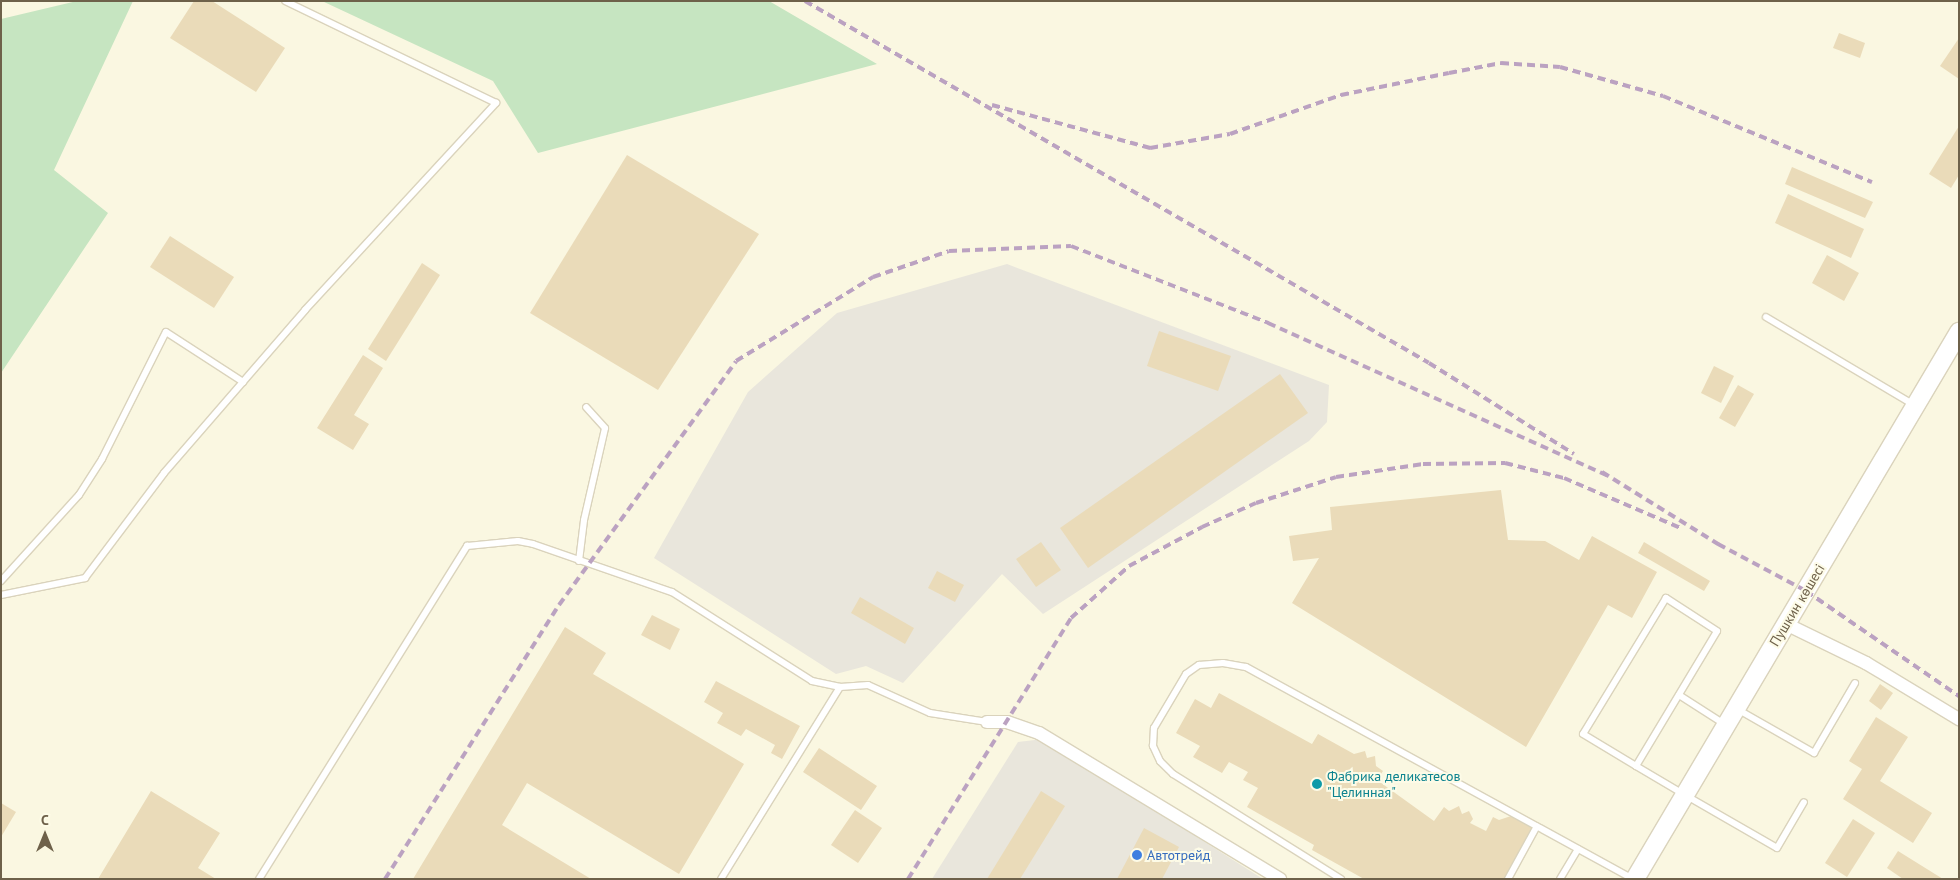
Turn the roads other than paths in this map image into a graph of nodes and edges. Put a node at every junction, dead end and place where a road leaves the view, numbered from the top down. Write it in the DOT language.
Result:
graph roads {
  1 [pos="286,1"];
  2 [pos="1766,317"];
  3 [pos="1959,332"];
  4 [pos="243,382"];
  5 [pos="1915,406"];
  6 [pos="586,407"];
  7 [pos="579,561"];
  8 [pos="1,581"];
  9 [pos="1,595"];
  10 [pos="1786,624"];
  11 [pos="1855,683"];
  12 [pos="840,687"];
  13 [pos="1679,695"];
  14 [pos="1736,708"];
  15 [pos="1959,719"];
  16 [pos="987,722"];
  17 [pos="1726,725"];
  18 [pos="1636,766"];
  19 [pos="1685,795"];
  20 [pos="1804,802"];
  21 [pos="1537,826"];
  22 [pos="1578,849"];
  23 [pos="259,879"];
  24 [pos="721,879"];
  25 [pos="1280,879"];
  26 [pos="1341,879"];
  27 [pos="1508,879"];
  28 [pos="1560,879"];
  29 [pos="1634,879"];
  1 -- 4 [label="lane"];
  2 -- 5 [label="lane"];
  3 -- 5 [label="main road, Пушкин көшесі"];
  4 -- 8 [label="lane"];
  4 -- 9 [label="lane"];
  5 -- 10 [label="main road, Пушкин көшесі"];
  6 -- 7 [label="lane"];
  7 -- 12 [label="lane"];
  7 -- 23 [label="lane"];
  10 -- 14 [label="main road, Пушкин көшесі"];
  10 -- 15 [label="street"];
  11 -- 14 [label="lane"];
  12 -- 16 [label="lane"];
  12 -- 24 [label="lane"];
  13 -- 17 [label="lane"];
  13 -- 18 [label="lane"];
  13 -- 18 [label="lane"];
  14 -- 17 [label="main road, Пушкин көшесі"];
  16 -- 25 [label="street"];
  17 -- 19 [label="main road, Пушкин көшесі"];
  18 -- 19 [label="lane"];
  19 -- 20 [label="lane"];
  19 -- 29 [label="main road, Пушкин көшесі"];
  21 -- 22 [label="lane"];
  21 -- 26 [label="lane"];
  21 -- 27 [label="lane"];
  22 -- 28 [label="lane"];
  22 -- 29 [label="lane"];
}
